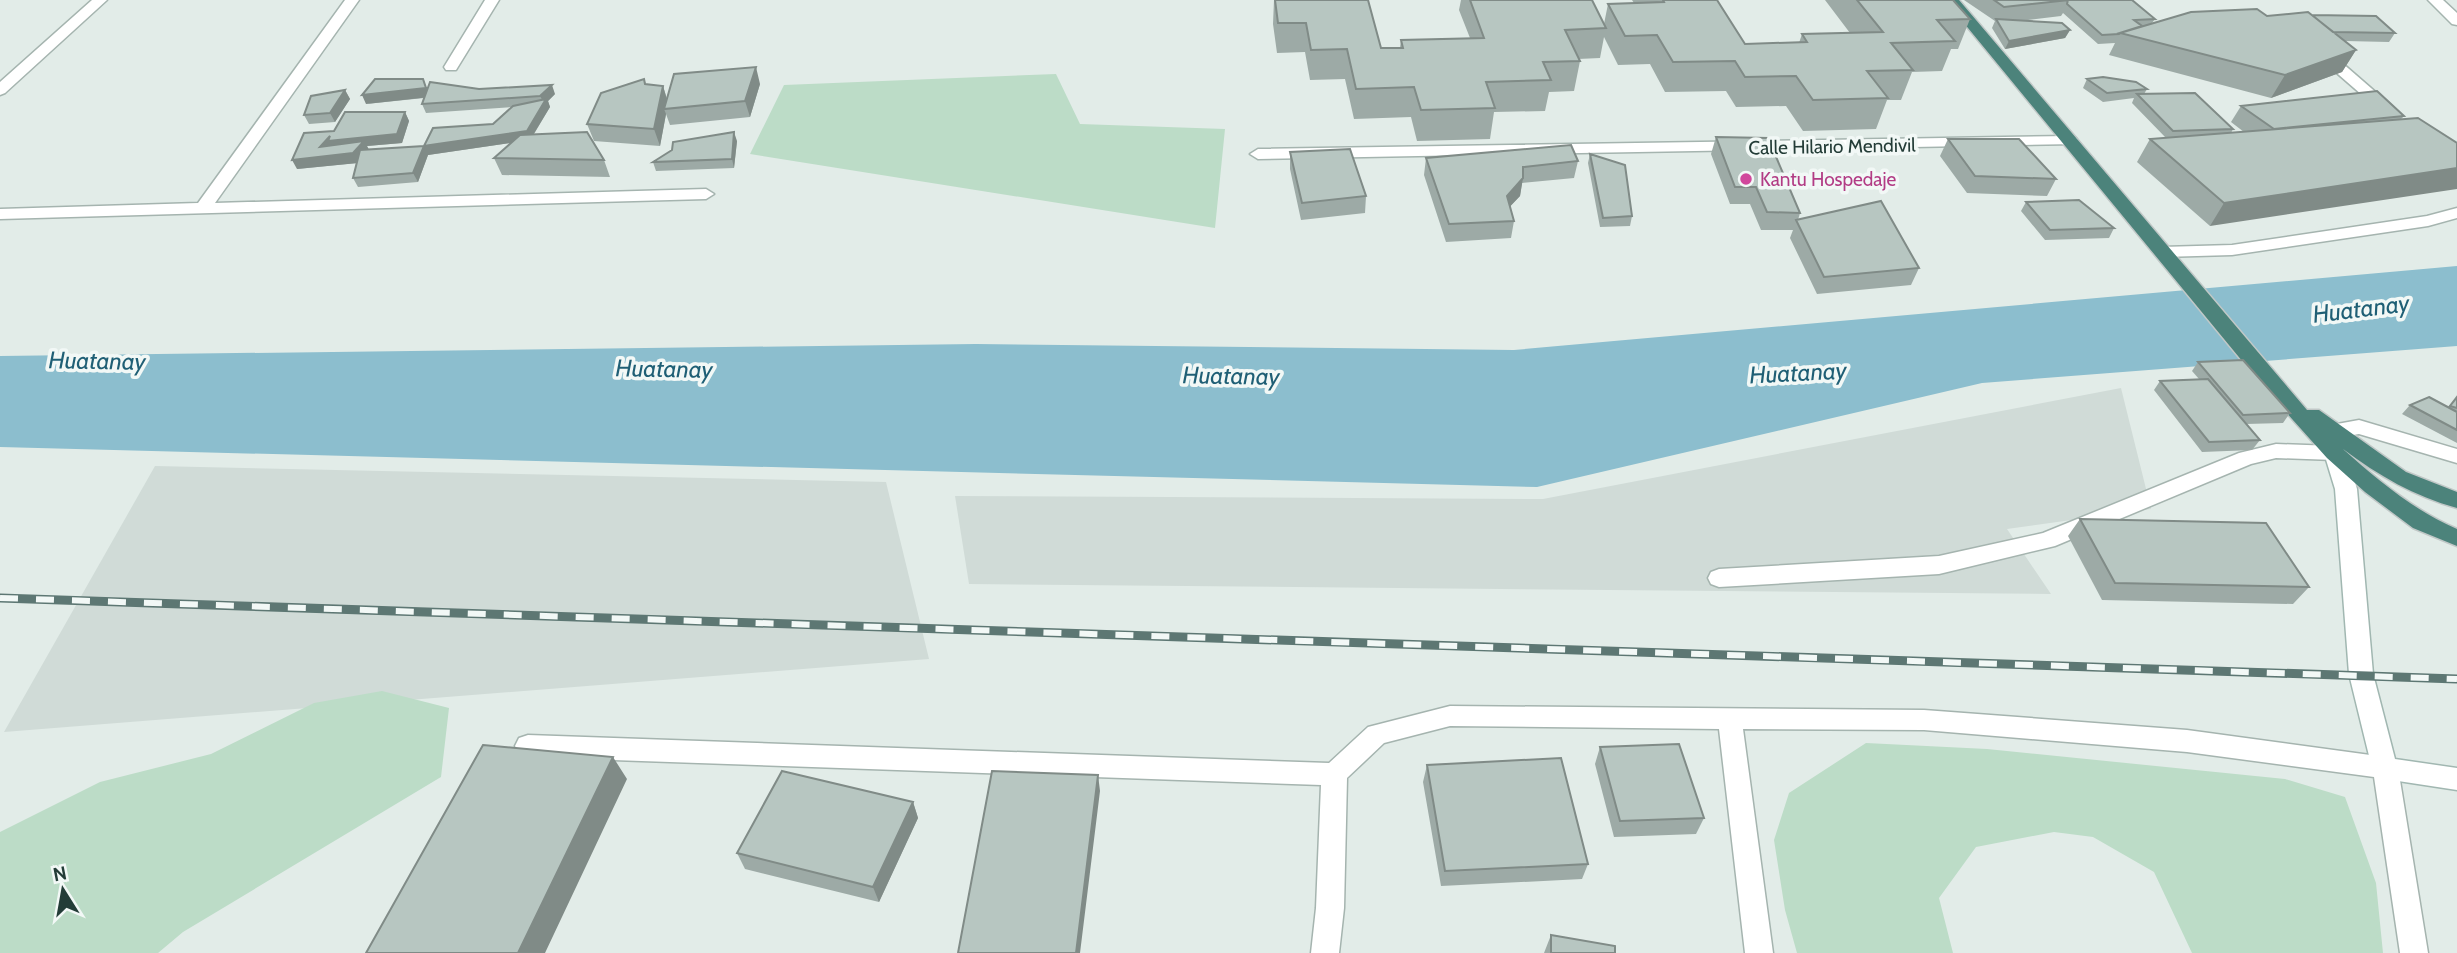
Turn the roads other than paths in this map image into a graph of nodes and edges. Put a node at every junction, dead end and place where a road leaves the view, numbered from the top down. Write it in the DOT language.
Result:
graph roads {
  1 [pos="100,0"];
  2 [pos="352,0"];
  3 [pos="492,0"];
  4 [pos="1952,0"];
  5 [pos="2435,0"];
  6 [pos="2457,21"];
  7 [pos="2321,51"];
  8 [pos="451,67"];
  9 [pos="0,90"];
  10 [pos="2405,124"];
  11 [pos="2070,141"];
  12 [pos="1258,154"];
  13 [pos="706,194"];
  14 [pos="203,208"];
  15 [pos="2457,213"];
  16 [pos="0,214"];
  17 [pos="2162,252"];
  18 [pos="2334,442"];
  19 [pos="2457,456"];
  20 [pos="2457,500"];
  21 [pos="2457,538"];
  22 [pos="1719,578"];
  23 [pos="1730,720"];
  24 [pos="528,746"];
  25 [pos="2385,768"];
  26 [pos="1334,774"];
  27 [pos="2457,779"];
  28 [pos="1325,953"];
  29 [pos="1759,953"];
  30 [pos="2414,953"];
  1 -- 9 [label="street"];
  2 -- 14 [label="street"];
  3 -- 8 [label="street"];
  4 -- 11 [label="highway"];
  5 -- 6 [label="street"];
  7 -- 10 [label="street"];
  11 -- 12 [label="street, Calle Hilario Mendivil"];
  11 -- 17 [label="highway"];
  13 -- 14 [label="street"];
  14 -- 16 [label="street"];
  15 -- 17 [label="street"];
  17 -- 18 [label="highway"];
  18 -- 19 [label="street"];
  18 -- 20 [label="highway"];
  18 -- 21 [label="highway"];
  18 -- 22 [label="street"];
  18 -- 25 [label="street"];
  23 -- 25 [label="street"];
  23 -- 26 [label="street"];
  23 -- 29 [label="street"];
  24 -- 26 [label="street"];
  25 -- 27 [label="street"];
  25 -- 30 [label="street"];
  26 -- 28 [label="street"];
}
